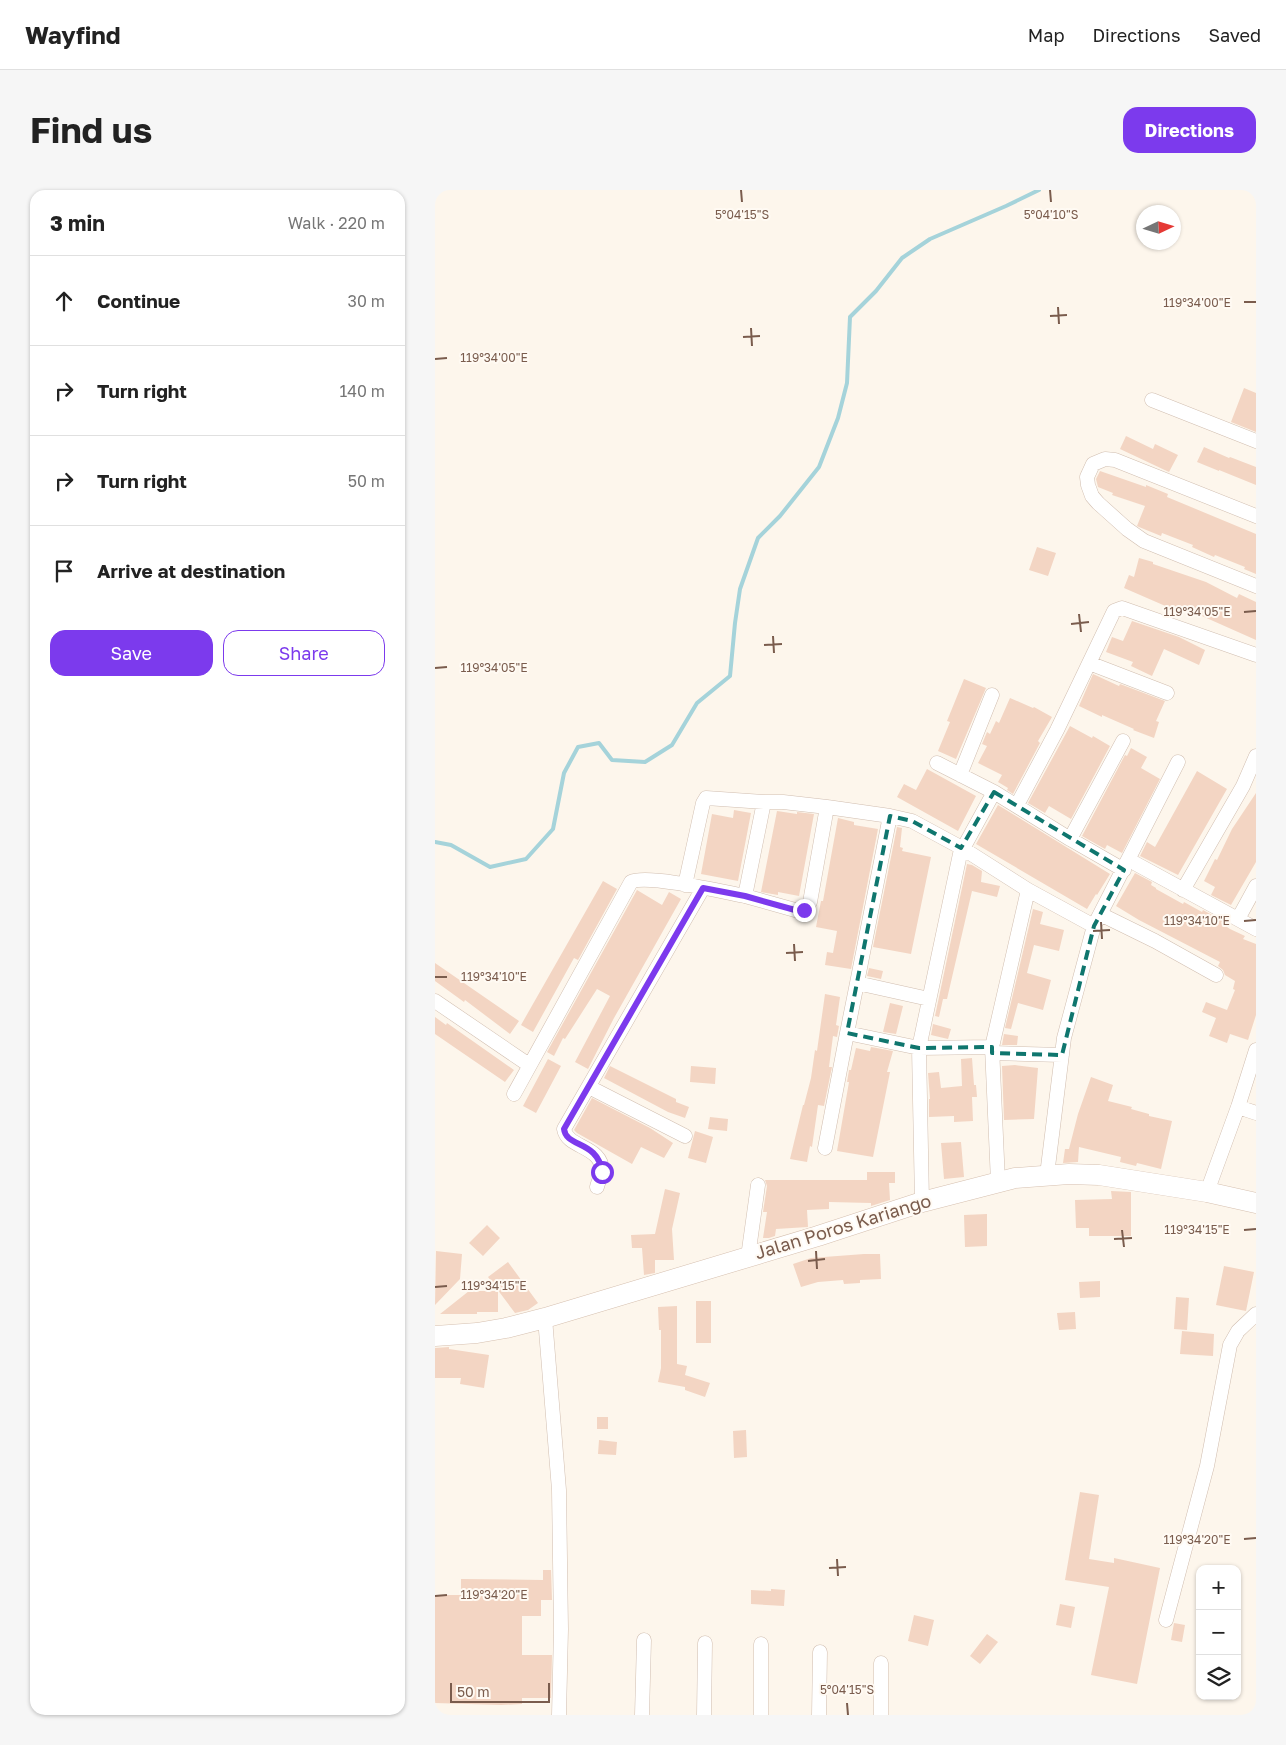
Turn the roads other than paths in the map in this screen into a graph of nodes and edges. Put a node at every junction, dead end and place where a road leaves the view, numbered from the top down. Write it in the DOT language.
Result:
graph roads {
  1 [pos="1153,400"];
  2 [pos="1256,441"];
  3 [pos="1256,516"];
  4 [pos="1256,586"];
  5 [pos="1256,655"];
  6 [pos="1089,663"];
  7 [pos="1167,693"];
  8 [pos="992,695"];
  9 [pos="1123,741"];
  10 [pos="1256,756"];
  11 [pos="937,762"];
  12 [pos="1179,762"];
  13 [pos="960,775"];
  14 [pos="1251,783"];
  15 [pos="994,792"];
  16 [pos="764,802"];
  17 [pos="1017,805"];
  18 [pos="827,807"];
  19 [pos="890,816"];
  20 [pos="1069,839"];
  21 [pos="962,848"];
  22 [pos="1127,865"];
  23 [pos="685,885"];
  24 [pos="1256,886"];
  25 [pos="703,888"];
  26 [pos="1028,890"];
  27 [pos="1183,890"];
  28 [pos="745,896"];
  29 [pos="1238,919"];
  30 [pos="1097,920"];
  31 [pos="1256,929"];
  32 [pos="1216,974"];
  33 [pos="857,982"];
  34 [pos="929,999"];
  35 [pos="435,1001"];
  36 [pos="847,1033"];
  37 [pos="919,1048"];
  38 [pos="992,1050"];
  39 [pos="1256,1050"];
  40 [pos="1061,1055"];
  41 [pos="529,1065"];
  42 [pos="589,1087"];
  43 [pos="514,1094"];
  44 [pos="1238,1108"];
  45 [pos="1256,1113"];
  46 [pos="685,1136"];
  47 [pos="825,1148"];
  48 [pos="1047,1175"];
  49 [pos="998,1182"];
  50 [pos="758,1185"];
  51 [pos="597,1187"];
  52 [pos="1207,1192"];
  53 [pos="922,1202"];
  54 [pos="1256,1203"];
  55 [pos="748,1257"];
  56 [pos="1256,1314"];
  57 [pos="545,1318"];
  58 [pos="435,1336"];
  59 [pos="1166,1620"];
  60 [pos="644,1640"];
  61 [pos="705,1643"];
  62 [pos="761,1644"];
  63 [pos="820,1652"];
  64 [pos="881,1663"];
  65 [pos="559,1715"];
  66 [pos="642,1715"];
  67 [pos="705,1715"];
  68 [pos="761,1715"];
  69 [pos="819,1715"];
  70 [pos="881,1715"];
  1 -- 2 [label="street"];
  3 -- 4 [label="street"];
  5 -- 6 [label="street"];
  6 -- 7 [label="street"];
  6 -- 17 [label="street"];
  8 -- 13 [label="street"];
  9 -- 20 [label="street"];
  10 -- 14 [label="street"];
  11 -- 13 [label="street"];
  12 -- 22 [label="street"];
  13 -- 15 [label="street"];
  14 -- 27 [label="street"];
  15 -- 17 [label="street"];
  15 -- 21 [label="street"];
  16 -- 18 [label="street"];
  16 -- 23 [label="street"];
  16 -- 28 [label="street"];
  17 -- 20 [label="street"];
  18 -- 19 [label="street"];
  18 -- 28 [label="street"];
  19 -- 21 [label="street"];
  19 -- 33 [label="street"];
  20 -- 22 [label="street"];
  21 -- 26 [label="street"];
  21 -- 34 [label="street"];
  22 -- 27 [label="street"];
  22 -- 30 [label="street"];
  23 -- 25 [label="street"];
  23 -- 41 [label="street"];
  24 -- 29 [label="street"];
  25 -- 28 [label="street"];
  25 -- 42 [label="street"];
  26 -- 30 [label="street"];
  26 -- 38 [label="street"];
  27 -- 29 [label="street"];
  29 -- 31 [label="street"];
  30 -- 32 [label="street"];
  30 -- 40 [label="street"];
  33 -- 34 [label="street"];
  33 -- 36 [label="street"];
  34 -- 37 [label="street"];
  35 -- 41 [label="street"];
  36 -- 37 [label="street"];
  36 -- 47 [label="street"];
  37 -- 38 [label="street"];
  37 -- 53 [label="street"];
  38 -- 40 [label="street"];
  38 -- 49 [label="street"];
  39 -- 44 [label="street"];
  40 -- 48 [label="street"];
  41 -- 43 [label="street"];
  42 -- 46 [label="street"];
  42 -- 51 [label="street"];
  44 -- 45 [label="street"];
  44 -- 52 [label="street"];
  48 -- 49 [label="main road, Jalan Poros Kariango"];
  48 -- 52 [label="main road, Jalan Poros Kariango"];
  49 -- 53 [label="main road, Jalan Poros Kariango"];
  50 -- 55 [label="street"];
  52 -- 54 [label="main road, Jalan Poros Kariango"];
  53 -- 55 [label="main road, Jalan Poros Kariango"];
  55 -- 57 [label="main road, Jalan Poros Kariango"];
  56 -- 59 [label="street"];
  57 -- 58 [label="main road, Jalan Poros Kariango"];
  57 -- 65 [label="street"];
  60 -- 66 [label="street"];
  61 -- 67 [label="street"];
  62 -- 68 [label="street"];
  63 -- 69 [label="street"];
  64 -- 70 [label="street"];
}
